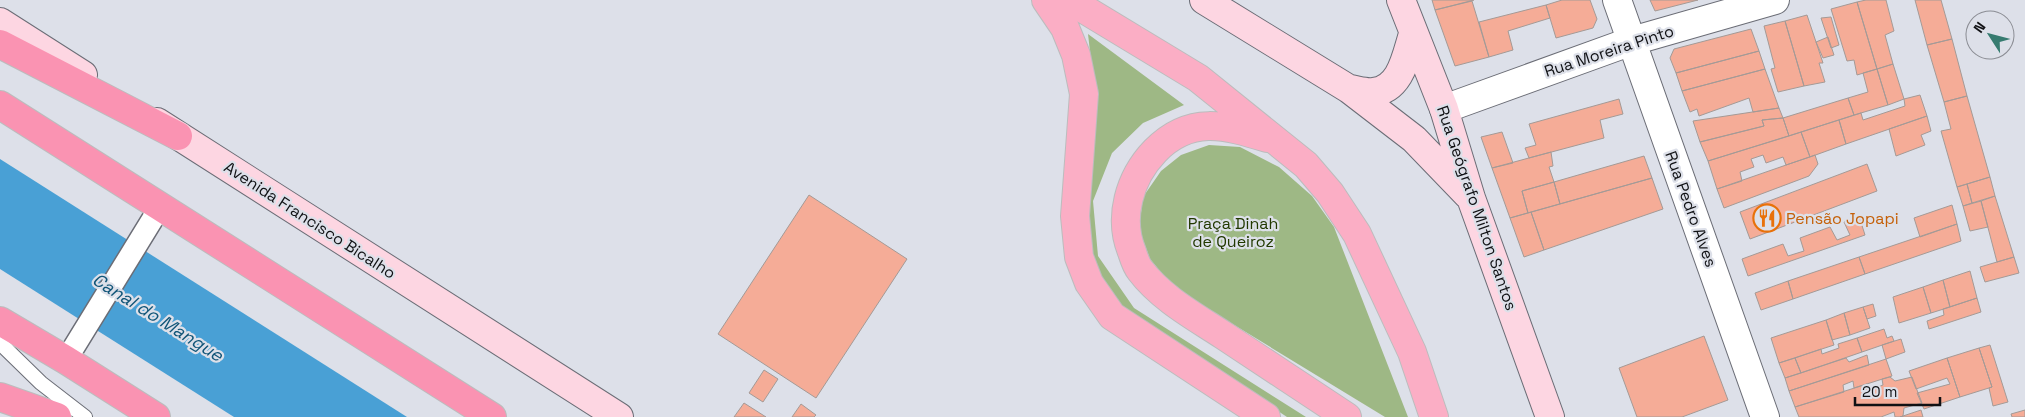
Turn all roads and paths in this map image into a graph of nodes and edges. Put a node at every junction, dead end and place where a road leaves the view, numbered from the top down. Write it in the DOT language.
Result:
graph roads {
  1 [pos="1046,0"];
  2 [pos="1069,0"];
  3 [pos="1204,0"];
  4 [pos="1401,0"];
  5 [pos="1617,0"];
  6 [pos="1776,0"];
  7 [pos="0,22"];
  8 [pos="1413,34"];
  9 [pos="1632,41"];
  10 [pos="0,44"];
  11 [pos="1349,89"];
  12 [pos="0,105"];
  13 [pos="1444,109"];
  14 [pos="178,136"];
  15 [pos="1278,142"];
  16 [pos="1470,198"];
  17 [pos="160,207"];
  18 [pos="0,321"];
  19 [pos="0,343"];
  20 [pos="66,360"];
  21 [pos="0,399"];
  22 [pos="28,417"];
  23 [pos="57,417"];
  24 [pos="85,417"];
  25 [pos="156,417"];
  26 [pos="492,417"];
  27 [pos="619,417"];
  28 [pos="1266,417"];
  29 [pos="1347,417"];
  30 [pos="1434,417"];
  31 [pos="1550,417"];
  32 [pos="1765,417"];
  1 -- 28 [label="main road"];
  2 -- 15 [label="main road"];
  3 -- 11 [label="main road"];
  4 -- 8 [label="main road, Rua Geógrafo Milton Santos"];
  5 -- 9 [label="street, Rua Pedro Alves"];
  6 -- 9 [label="street, Rua Moreira Pinto"];
  7 -- 14 [label="main road, Avenida Francisco Bicalho"];
  8 -- 11 [label="main road"];
  8 -- 13 [label="main road, Rua Geógrafo Milton Santos"];
  9 -- 13 [label="street, Rua Moreira Pinto"];
  9 -- 32 [label="street, Rua Pedro Alves"];
  10 -- 14 [label="highway"];
  11 -- 16 [label="main road"];
  12 -- 17 [label="highway"];
  13 -- 16 [label="main road, Rua Geógrafo Milton Santos"];
  14 -- 27 [label="main road, Avenida Francisco Bicalho"];
  15 -- 29 [label="main road"];
  15 -- 30 [label="main road"];
  16 -- 31 [label="main road, Rua Geógrafo Milton Santos"];
  17 -- 20 [label="street"];
  17 -- 26 [label="highway"];
  18 -- 20 [label="highway"];
  19 -- 24 [label="lane"];
  20 -- 25 [label="highway"];
  21 -- 22 [label="main road"];
  21 -- 23 [label="highway"];
}
